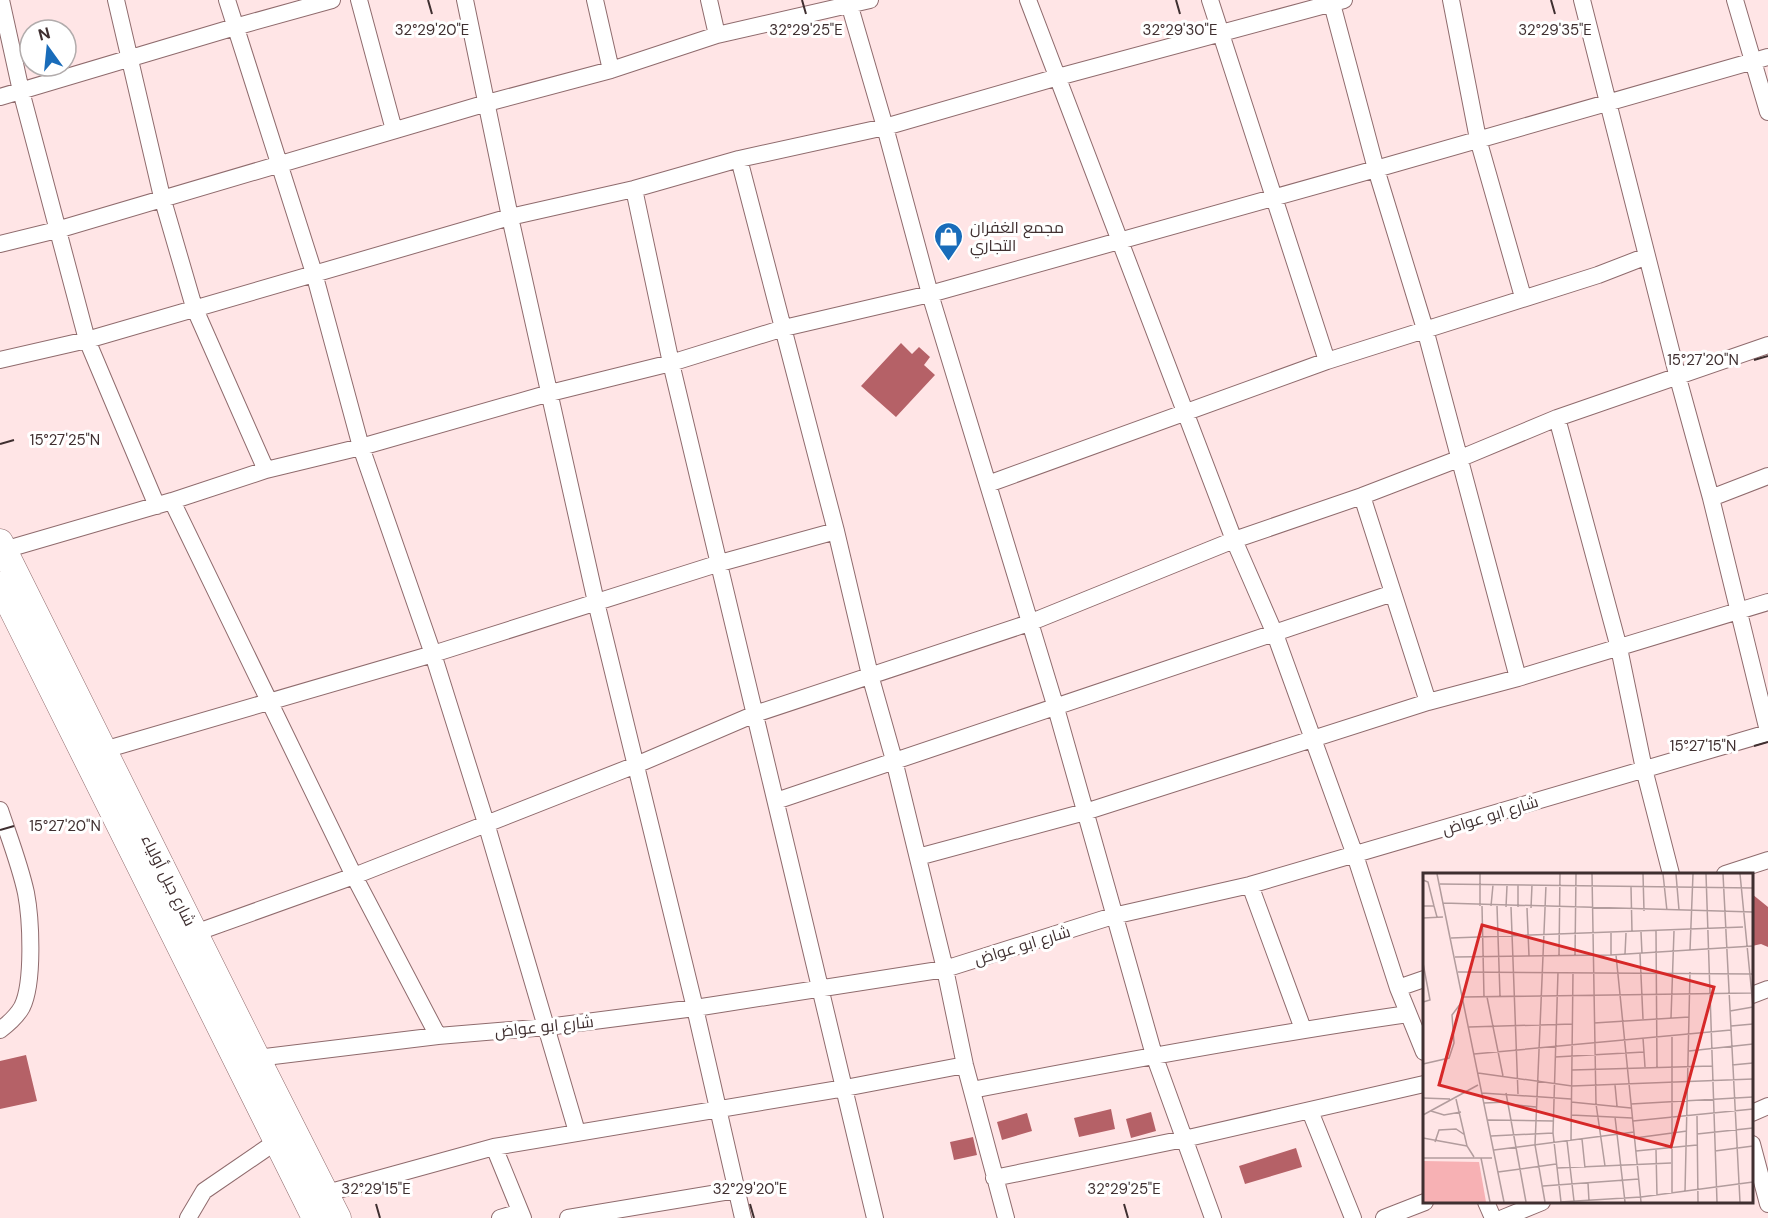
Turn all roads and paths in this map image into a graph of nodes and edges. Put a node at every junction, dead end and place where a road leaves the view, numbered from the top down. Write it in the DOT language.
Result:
graph roads {
  1 [pos="1,0"];
  2 [pos="116,0"];
  3 [pos="227,0"];
  4 [pos="332,0"];
  5 [pos="359,0"];
  6 [pos="465,0"];
  7 [pos="595,0"];
  8 [pos="709,0"];
  9 [pos="870,0"];
  10 [pos="1028,0"];
  11 [pos="1210,0"];
  12 [pos="1451,0"];
  13 [pos="1582,0"];
  14 [pos="1735,0"];
  15 [pos="1336,1"];
  16 [pos="848,3"];
  17 [pos="235,27"];
  18 [pos="717,34"];
  19 [pos="1220,34"];
  20 [pos="130,58"];
  21 [pos="1761,59"];
  22 [pos="611,70"];
  23 [pos="1058,77"];
  24 [pos="21,92"];
  25 [pos="0,97"];
  26 [pos="1607,102"];
  27 [pos="487,103"];
  28 [pos="1768,112"];
  29 [pos="885,127"];
  30 [pos="394,130"];
  31 [pos="1478,139"];
  32 [pos="740,159"];
  33 [pos="279,164"];
  34 [pos="1376,169"];
  35 [pos="634,189"];
  36 [pos="162,197"];
  37 [pos="1273,197"];
  38 [pos="510,218"];
  39 [pos="57,230"];
  40 [pos="1118,240"];
  41 [pos="0,244"];
  42 [pos="1647,256"];
  43 [pos="314,273"];
  44 [pos="930,294"];
  45 [pos="1523,297"];
  46 [pos="194,307"];
  47 [pos="784,328"];
  48 [pos="1425,329"];
  49 [pos="87,340"];
  50 [pos="1768,345"];
  51 [pos="0,360"];
  52 [pos="1327,361"];
  53 [pos="671,363"];
  54 [pos="1678,378"];
  55 [pos="550,393"];
  56 [pos="1185,413"];
  57 [pos="1557,418"];
  58 [pos="362,447"];
  59 [pos="1461,458"];
  60 [pos="266,470"];
  61 [pos="1768,476"];
  62 [pos="988,484"];
  63 [pos="1362,496"];
  64 [pos="1711,498"];
  65 [pos="165,504"];
  66 [pos="836,531"];
  67 [pos="1234,540"];
  68 [pos="2,546"];
  69 [pos="720,563"];
  70 [pos="1,593"];
  71 [pos="1393,593"];
  72 [pos="596,602"];
  73 [pos="1768,602"];
  74 [pos="1737,610"];
  75 [pos="1029,623"];
  76 [pos="1275,634"];
  77 [pos="1619,648"];
  78 [pos="433,654"];
  79 [pos="870,675"];
  80 [pos="1518,678"];
  81 [pos="1428,702"];
  82 [pos="270,703"];
  83 [pos="1056,708"];
  84 [pos="755,714"];
  85 [pos="1768,732"];
  86 [pos="1314,739"];
  87 [pos="104,750"];
  88 [pos="894,760"];
  89 [pos="636,765"];
  90 [pos="1644,769"];
  91 [pos="776,801"];
  92 [pos="0,810"];
  93 [pos="1085,812"];
  94 [pos="486,823"];
  95 [pos="1355,855"];
  96 [pos="918,857"];
  97 [pos="1768,860"];
  98 [pos="1671,873"];
  99 [pos="1728,873"];
  100 [pos="354,876"];
  101 [pos="1250,885"];
  102 [pos="1113,916"];
  103 [pos="195,933"];
  104 [pos="945,969"];
  105 [pos="1423,980"];
  106 [pos="1398,988"];
  107 [pos="821,989"];
  108 [pos="1768,989"];
  109 [pos="1753,995"];
  110 [pos="696,1008"];
  111 [pos="1408,1014"];
  112 [pos="547,1027"];
  113 [pos="1303,1029"];
  114 [pos="0,1030"];
  115 [pos="438,1036"];
  116 [pos="1423,1048"];
  117 [pos="1154,1055"];
  118 [pos="256,1058"];
  119 [pos="965,1065"];
  120 [pos="1423,1084"];
  121 [pos="845,1088"];
  122 [pos="972,1090"];
  123 [pos="1768,1106"];
  124 [pos="719,1110"];
  125 [pos="1310,1111"];
  126 [pos="1753,1113"];
  127 [pos="577,1132"];
  128 [pos="1184,1139"];
  129 [pos="277,1141"];
  130 [pos="494,1147"];
  131 [pos="1753,1148"];
  132 [pos="994,1178"];
  133 [pos="736,1190"];
  134 [pos="327,1193"];
  135 [pos="1423,1203"];
  136 [pos="1486,1203"];
  137 [pos="1540,1203"];
  138 [pos="1768,1204"];
  139 [pos="521,1215"];
  140 [pos="188,1218"];
  141 [pos="315,1218"];
  142 [pos="338,1218"];
  143 [pos="500,1218"];
  144 [pos="568,1218"];
  145 [pos="743,1218"];
  146 [pos="875,1218"];
  147 [pos="1006,1218"];
  148 [pos="1213,1218"];
  149 [pos="1353,1218"];
  150 [pos="1384,1218"];
  151 [pos="1493,1218"];
  152 [pos="1503,1218"];
  1 -- 24 [label="street"];
  2 -- 20 [label="street"];
  3 -- 17 [label="street"];
  4 -- 17 [label="street"];
  5 -- 30 [label="street"];
  6 -- 27 [label="street"];
  7 -- 22 [label="street"];
  8 -- 18 [label="street"];
  9 -- 16 [label="street"];
  10 -- 23 [label="street"];
  11 -- 19 [label="street"];
  12 -- 31 [label="street"];
  13 -- 26 [label="street"];
  14 -- 21 [label="street"];
  15 -- 19 [label="street"];
  15 -- 34 [label="street"];
  16 -- 18 [label="street"];
  16 -- 29 [label="street"];
  17 -- 20 [label="street"];
  17 -- 33 [label="street"];
  18 -- 22 [label="street"];
  19 -- 23 [label="street"];
  19 -- 37 [label="street"];
  20 -- 24 [label="street"];
  20 -- 36 [label="street"];
  21 -- 26 [label="street"];
  21 -- 28 [label="street"];
  22 -- 27 [label="street"];
  23 -- 29 [label="street"];
  23 -- 40 [label="street"];
  24 -- 25 [label="street"];
  24 -- 39 [label="street"];
  26 -- 31 [label="street"];
  26 -- 42 [label="street"];
  27 -- 30 [label="street"];
  27 -- 38 [label="street"];
  29 -- 32 [label="street"];
  29 -- 44 [label="street"];
  30 -- 33 [label="street"];
  31 -- 34 [label="street"];
  31 -- 45 [label="street"];
  32 -- 35 [label="street"];
  32 -- 47 [label="street"];
  33 -- 36 [label="street"];
  33 -- 43 [label="street"];
  34 -- 37 [label="street"];
  34 -- 48 [label="street"];
  35 -- 38 [label="street"];
  35 -- 53 [label="street"];
  36 -- 39 [label="street"];
  36 -- 46 [label="street"];
  37 -- 40 [label="street"];
  37 -- 52 [label="street"];
  38 -- 43 [label="street"];
  38 -- 55 [label="street"];
  39 -- 41 [label="street"];
  39 -- 49 [label="street"];
  40 -- 44 [label="street"];
  40 -- 56 [label="street"];
  42 -- 45 [label="street"];
  42 -- 54 [label="street"];
  43 -- 46 [label="street"];
  43 -- 58 [label="street"];
  44 -- 47 [label="street"];
  44 -- 62 [label="street"];
  45 -- 48 [label="street"];
  46 -- 49 [label="street"];
  46 -- 60 [label="street"];
  47 -- 53 [label="street"];
  47 -- 66 [label="street"];
  48 -- 52 [label="street"];
  48 -- 59 [label="street"];
  49 -- 51 [label="street"];
  49 -- 65 [label="street"];
  50 -- 54 [label="street"];
  52 -- 56 [label="street"];
  53 -- 55 [label="street"];
  53 -- 69 [label="street"];
  54 -- 57 [label="street"];
  54 -- 64 [label="street"];
  55 -- 58 [label="street"];
  55 -- 72 [label="street"];
  56 -- 62 [label="street"];
  56 -- 67 [label="street"];
  57 -- 59 [label="street"];
  57 -- 77 [label="street"];
  58 -- 60 [label="street"];
  58 -- 78 [label="street"];
  59 -- 63 [label="street"];
  59 -- 80 [label="street"];
  60 -- 65 [label="street"];
  61 -- 64 [label="street"];
  62 -- 75 [label="street"];
  63 -- 67 [label="street"];
  63 -- 71 [label="street"];
  64 -- 74 [label="street"];
  65 -- 68 [label="street"];
  65 -- 82 [label="street"];
  66 -- 69 [label="street"];
  66 -- 79 [label="street"];
  67 -- 75 [label="street"];
  67 -- 76 [label="street"];
  68 -- 87 [label="main road, شارع جبل أولياء"];
  69 -- 72 [label="street"];
  69 -- 84 [label="street"];
  70 -- 129 [label="main road, شارع جبل أولياء"];
  71 -- 76 [label="street"];
  71 -- 81 [label="street"];
  72 -- 78 [label="street"];
  72 -- 89 [label="street"];
  73 -- 74 [label="street"];
  74 -- 77 [label="street"];
  74 -- 85 [label="street"];
  75 -- 79 [label="street"];
  75 -- 83 [label="street"];
  76 -- 83 [label="street"];
  76 -- 86 [label="street"];
  77 -- 80 [label="street"];
  77 -- 90 [label="street"];
  78 -- 82 [label="street"];
  78 -- 94 [label="street"];
  79 -- 84 [label="street"];
  79 -- 88 [label="street"];
  80 -- 81 [label="street"];
  81 -- 86 [label="street"];
  82 -- 87 [label="street"];
  82 -- 100 [label="street"];
  83 -- 88 [label="street"];
  83 -- 93 [label="street"];
  84 -- 89 [label="street"];
  84 -- 91 [label="street"];
  85 -- 90 [label="street, شارع ابو عواض"];
  86 -- 93 [label="street"];
  86 -- 95 [label="street"];
  87 -- 103 [label="main road, شارع جبل أولياء"];
  88 -- 91 [label="street"];
  88 -- 96 [label="street"];
  89 -- 94 [label="street"];
  89 -- 110 [label="street"];
  90 -- 95 [label="street, شارع ابو عواض"];
  90 -- 98 [label="street"];
  91 -- 107 [label="street"];
  92 -- 114 [label="street"];
  93 -- 96 [label="street"];
  93 -- 102 [label="street"];
  94 -- 100 [label="street"];
  94 -- 112 [label="street"];
  95 -- 101 [label="street, شارع ابو عواض"];
  95 -- 106 [label="street"];
  96 -- 104 [label="street"];
  97 -- 99 [label="street"];
  100 -- 103 [label="street"];
  100 -- 115 [label="street"];
  101 -- 102 [label="street, شارع ابو عواض"];
  101 -- 113 [label="street"];
  102 -- 104 [label="street, شارع ابو عواض"];
  102 -- 117 [label="street"];
  103 -- 118 [label="main road, شارع جبل أولياء"];
  104 -- 107 [label="street, شارع ابو عواض"];
  104 -- 119 [label="street"];
  105 -- 106 [label="street"];
  106 -- 111 [label="street"];
  107 -- 110 [label="street, شارع ابو عواض"];
  107 -- 121 [label="street"];
  108 -- 109 [label="street"];
  110 -- 112 [label="street, شارع ابو عواض"];
  110 -- 124 [label="street"];
  111 -- 113 [label="street"];
  111 -- 116 [label="street"];
  112 -- 115 [label="street, شارع ابو عواض"];
  112 -- 127 [label="street"];
  113 -- 117 [label="street"];
  115 -- 118 [label="street, شارع ابو عواض"];
  117 -- 122 [label="street"];
  117 -- 128 [label="street"];
  118 -- 134 [label="main road, شارع جبل أولياء"];
  119 -- 121 [label="street"];
  119 -- 122 [label="street"];
  120 -- 125 [label="street"];
  121 -- 124 [label="street"];
  121 -- 146 [label="street"];
  122 -- 132 [label="street"];
  123 -- 126 [label="street"];
  124 -- 127 [label="street"];
  124 -- 133 [label="street"];
  125 -- 128 [label="street"];
  125 -- 149 [label="street"];
  127 -- 130 [label="street"];
  128 -- 132 [label="street"];
  128 -- 148 [label="street"];
  129 -- 140 [label="street"];
  129 -- 141 [label="main road, شارع جبل أولياء"];
  130 -- 134 [label="street"];
  130 -- 139 [label="street"];
  131 -- 138 [label="street"];
  132 -- 147 [label="street"];
  133 -- 144 [label="street"];
  133 -- 145 [label="street"];
  134 -- 142 [label="main road, شارع جبل أولياء"];
  135 -- 150 [label="street"];
  136 -- 151 [label="street"];
  137 -- 152 [label="street"];
  139 -- 143 [label="street"];
}
